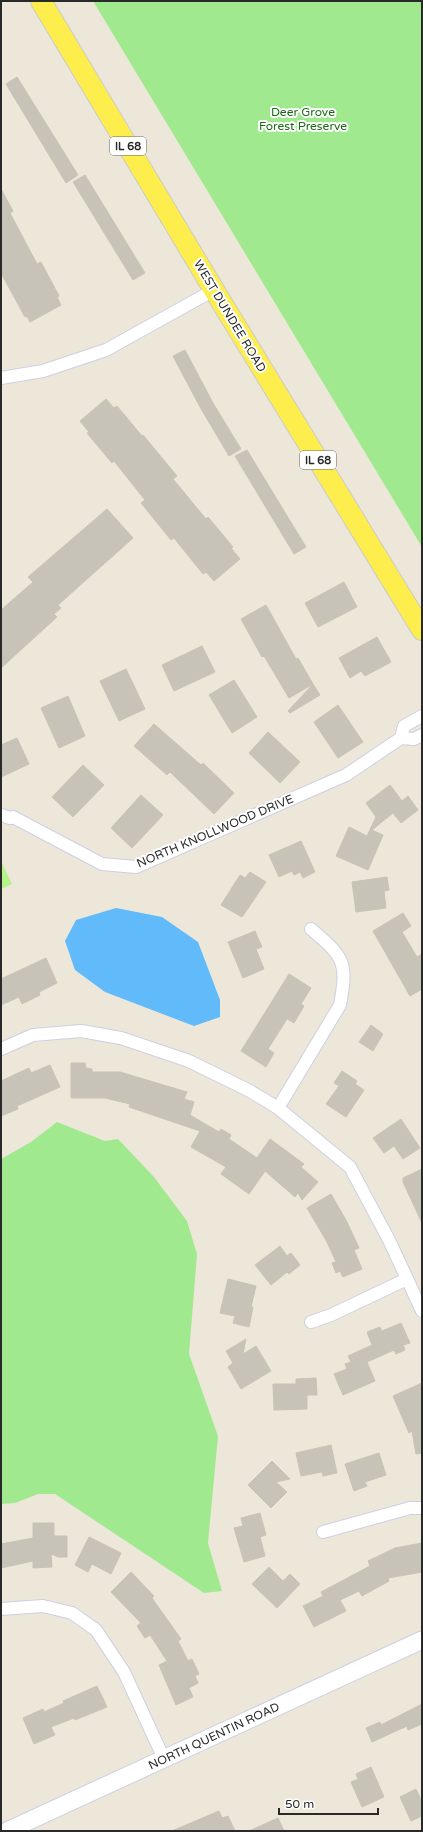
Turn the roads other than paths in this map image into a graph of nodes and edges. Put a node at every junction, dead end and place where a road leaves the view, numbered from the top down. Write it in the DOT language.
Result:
graph roads {
  1 [pos="40,1"];
  2 [pos="214,290"];
  3 [pos="1,378"];
  4 [pos="422,630"];
  5 [pos="422,716"];
  6 [pos="422,735"];
  7 [pos="401,738"];
  8 [pos="1,815"];
  9 [pos="311,929"];
  10 [pos="1,1049"];
  11 [pos="278,1108"];
  12 [pos="407,1279"];
  13 [pos="422,1311"];
  14 [pos="311,1322"];
  15 [pos="422,1508"];
  16 [pos="323,1532"];
  17 [pos="1,1609"];
  18 [pos="422,1640"];
  19 [pos="164,1759"];
  20 [pos="7,1831"];
  1 -- 2 [label="main road, WEST DUNDEE ROAD / IL 68"];
  2 -- 3 [label="street"];
  2 -- 4 [label="main road, WEST DUNDEE ROAD / IL 68"];
  5 -- 7 [label="street, NORTH KNOLLWOOD DRIVE"];
  6 -- 7 [label="street, NORTH KNOLLWOOD DRIVE"];
  7 -- 8 [label="street, NORTH KNOLLWOOD DRIVE"];
  9 -- 11 [label="street"];
  10 -- 11 [label="street"];
  11 -- 12 [label="street"];
  12 -- 13 [label="street"];
  12 -- 14 [label="street"];
  15 -- 16 [label="street"];
  17 -- 19 [label="street"];
  18 -- 19 [label="main road, NORTH QUENTIN ROAD"];
  19 -- 20 [label="main road, NORTH QUENTIN ROAD"];
}
